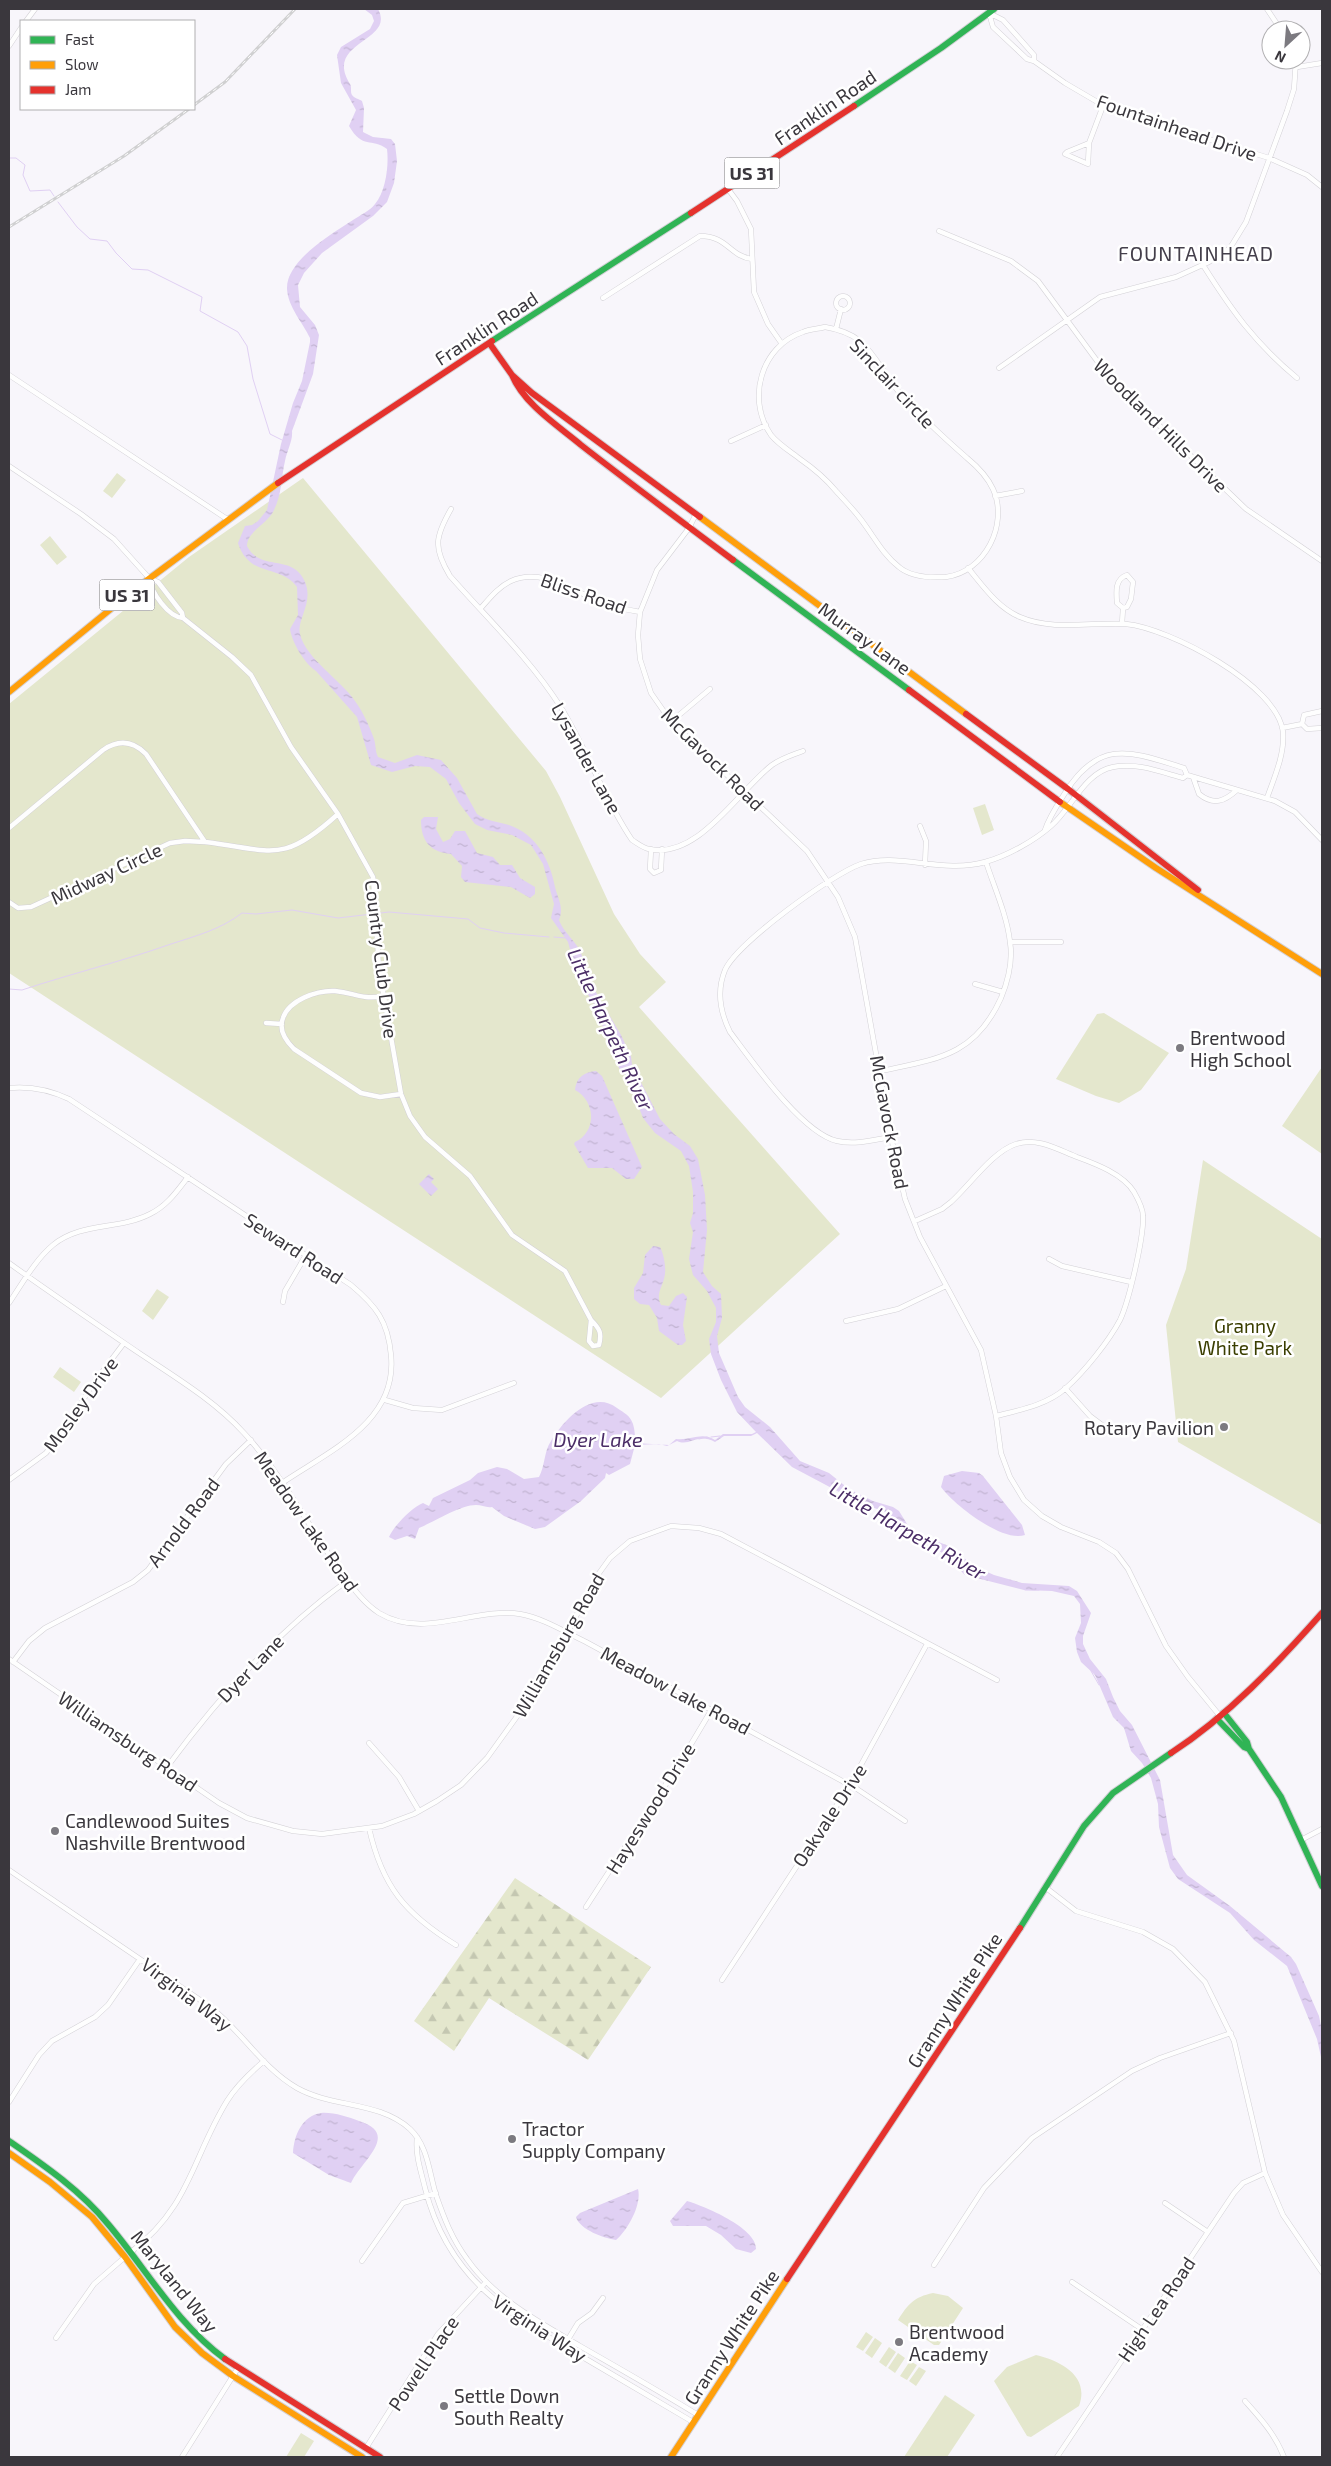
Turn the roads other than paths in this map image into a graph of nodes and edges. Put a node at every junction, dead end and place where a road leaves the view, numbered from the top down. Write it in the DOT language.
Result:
graph roads {
  1 [pos="34,9"];
  2 [pos="1267,9"];
  3 [pos="990,10"];
  4 [pos="27,20"];
  5 [pos="1274,20"];
  6 [pos="20,30"];
  7 [pos="9,46"];
  8 [pos="1034,61"];
  9 [pos="1297,70"];
  10 [pos="1103,106"];
  11 [pos="1089,143"];
  12 [pos="1269,158"];
  13 [pos="1322,187"];
  14 [pos="728,189"];
  15 [pos="939,231"];
  16 [pos="752,259"];
  17 [pos="1203,265"];
  18 [pos="603,298"];
  19 [pos="841,309"];
  20 [pos="1065,320"];
  21 [pos="836,329"];
  22 [pos="490,344"];
  23 [pos="782,344"];
  24 [pos="999,368"];
  25 [pos="9,375"];
  26 [pos="512,375"];
  27 [pos="1297,378"];
  28 [pos="766,425"];
  29 [pos="731,441"];
  30 [pos="9,466"];
  31 [pos="1022,491"];
  32 [pos="995,496"];
  33 [pos="450,509"];
  34 [pos="696,514"];
  35 [pos="227,519"];
  36 [pos="689,528"];
  37 [pos="1322,561"];
  38 [pos="968,568"];
  39 [pos="150,578"];
  40 [pos="1123,608"];
  41 [pos="480,609"];
  42 [pos="640,612"];
  43 [pos="183,618"];
  44 [pos="1122,624"];
  45 [pos="710,689"];
  46 [pos="9,692"];
  47 [pos="1322,711"];
  48 [pos="672,721"];
  49 [pos="1302,724"];
  50 [pos="1282,728"];
  51 [pos="1322,728"];
  52 [pos="803,751"];
  53 [pos="1187,776"];
  54 [pos="1193,777"];
  55 [pos="1068,789"];
  56 [pos="1237,790"];
  57 [pos="745,793"];
  58 [pos="1077,796"];
  59 [pos="1267,798"];
  60 [pos="1060,802"];
  61 [pos="1067,807"];
  62 [pos="338,814"];
  63 [pos="920,826"];
  64 [pos="9,828"];
  65 [pos="1045,830"];
  66 [pos="1322,840"];
  67 [pos="205,842"];
  68 [pos="651,849"];
  69 [pos="662,850"];
  70 [pos="986,862"];
  71 [pos="925,865"];
  72 [pos="828,883"];
  73 [pos="9,902"];
  74 [pos="1218,906"];
  75 [pos="1010,942"];
  76 [pos="1061,942"];
  77 [pos="1322,974"];
  78 [pos="975,984"];
  79 [pos="1003,992"];
  80 [pos="384,996"];
  81 [pos="266,1023"];
  82 [pos="282,1024"];
  83 [pos="881,1072"];
  84 [pos="9,1088"];
  85 [pos="401,1094"];
  86 [pos="891,1137"];
  87 [pos="188,1178"];
  88 [pos="915,1221"];
  89 [pos="306,1256"];
  90 [pos="1049,1259"];
  91 [pos="9,1263"];
  92 [pos="27,1276"];
  93 [pos="1130,1282"];
  94 [pos="946,1286"];
  95 [pos="283,1302"];
  96 [pos="9,1303"];
  97 [pos="592,1320"];
  98 [pos="846,1321"];
  99 [pos="124,1343"];
  100 [pos="514,1383"];
  101 [pos="1065,1388"];
  102 [pos="385,1400"];
  103 [pos="996,1416"];
  104 [pos="1110,1431"];
  105 [pos="251,1440"];
  106 [pos="9,1480"];
  107 [pos="282,1483"];
  108 [pos="347,1581"];
  109 [pos="1322,1612"];
  110 [pos="567,1633"];
  111 [pos="927,1644"];
  112 [pos="11,1661"];
  113 [pos="997,1680"];
  114 [pos="712,1709"];
  115 [pos="1220,1716"];
  116 [pos="369,1743"];
  117 [pos="167,1767"];
  118 [pos="850,1785"];
  119 [pos="419,1811"];
  120 [pos="905,1821"];
  121 [pos="369,1828"];
  122 [pos="1322,1829"];
  123 [pos="1302,1840"];
  124 [pos="9,1870"];
  125 [pos="1322,1886"];
  126 [pos="1044,1887"];
  127 [pos="586,1907"];
  128 [pos="456,1945"];
  129 [pos="140,1959"];
  130 [pos="722,1980"];
  131 [pos="1231,2033"];
  132 [pos="264,2061"];
  133 [pos="9,2102"];
  134 [pos="417,2136"];
  135 [pos="9,2141"];
  136 [pos="9,2153"];
  137 [pos="1265,2173"];
  138 [pos="72,2186"];
  139 [pos="436,2193"];
  140 [pos="66,2194"];
  141 [pos="427,2196"];
  142 [pos="1165,2203"];
  143 [pos="1208,2232"];
  144 [pos="131,2252"];
  145 [pos="125,2257"];
  146 [pos="362,2261"];
  147 [pos="934,2264"];
  148 [pos="1322,2272"];
  149 [pos="486,2282"];
  150 [pos="1072,2282"];
  151 [pos="480,2287"];
  152 [pos="603,2298"];
  153 [pos="1142,2330"];
  154 [pos="56,2338"];
  155 [pos="568,2338"];
  156 [pos="564,2346"];
  157 [pos="238,2368"];
  158 [pos="233,2376"];
  159 [pos="1244,2402"];
  160 [pos="698,2415"];
  161 [pos="693,2422"];
  162 [pos="366,2448"];
  163 [pos="182,2457"];
  164 [pos="361,2457"];
  165 [pos="380,2457"];
  166 [pos="671,2457"];
  167 [pos="1057,2457"];
  168 [pos="1284,2457"];
  1 -- 4 [label="street"];
  2 -- 5 [label="street"];
  3 -- 8 [label="street, Fountainhead Drive"];
  3 -- 8 [label="street, Fountainhead Drive"];
  3 -- 14 [label="main road, Franklin Road / US 31"];
  6 -- 7 [label="street"];
  8 -- 10 [label="street, Fountainhead Drive"];
  9 -- 12 [label="street"];
  10 -- 11 [label="street"];
  10 -- 12 [label="street, Fountainhead Drive"];
  11 -- 11 [label="street"];
  12 -- 13 [label="street, Fountainhead Drive"];
  12 -- 17 [label="street"];
  14 -- 16 [label="street"];
  14 -- 22 [label="main road, Franklin Road / US 31"];
  15 -- 20 [label="street, Woodland Hills Drive"];
  16 -- 18 [label="street"];
  16 -- 23 [label="street"];
  17 -- 20 [label="street"];
  17 -- 27 [label="street"];
  19 -- 21 [label="street"];
  20 -- 24 [label="street"];
  20 -- 37 [label="street, Woodland Hills Drive"];
  21 -- 23 [label="street, Sinclair circle"];
  21 -- 32 [label="street, Sinclair circle"];
  22 -- 26 [label="main road, Murray Lane"];
  22 -- 35 [label="main road, Franklin Road / US 31"];
  23 -- 28 [label="street, Sinclair circle"];
  25 -- 35 [label="street"];
  26 -- 34 [label="main road, Murray Lane"];
  26 -- 36 [label="main road, Murray Lane"];
  28 -- 29 [label="street"];
  28 -- 38 [label="street, Sinclair circle"];
  30 -- 39 [label="street, Country Club Drive"];
  31 -- 32 [label="street"];
  32 -- 38 [label="street, Sinclair circle"];
  33 -- 41 [label="street, Lysander Lane"];
  34 -- 36 [label="street, McGavock Road"];
  34 -- 55 [label="main road, Murray Lane"];
  35 -- 39 [label="main road, Franklin Road / US 31"];
  36 -- 42 [label="street, McGavock Road"];
  36 -- 60 [label="main road, Murray Lane"];
  38 -- 44 [label="street"];
  39 -- 43 [label="street, Country Club Drive"];
  39 -- 43 [label="street, Country Club Drive"];
  39 -- 46 [label="main road, Franklin Road / US 31"];
  40 -- 40 [label="street"];
  40 -- 44 [label="street"];
  41 -- 42 [label="street, Bliss Road"];
  41 -- 68 [label="street, Lysander Lane"];
  42 -- 48 [label="street, McGavock Road"];
  43 -- 62 [label="street, Country Club Drive"];
  44 -- 50 [label="street"];
  45 -- 48 [label="street"];
  47 -- 49 [label="street"];
  48 -- 57 [label="street, McGavock Road"];
  49 -- 50 [label="street"];
  49 -- 51 [label="street"];
  50 -- 59 [label="street"];
  52 -- 57 [label="street, Lysander Lane"];
  53 -- 54 [label="street"];
  53 -- 55 [label="street"];
  53 -- 58 [label="street"];
  54 -- 56 [label="street"];
  54 -- 56 [label="street"];
  55 -- 58 [label="main road, Murray Lane"];
  55 -- 60 [label="street"];
  56 -- 59 [label="street"];
  57 -- 69 [label="street, Lysander Lane"];
  57 -- 72 [label="street, McGavock Road"];
  58 -- 61 [label="street"];
  58 -- 74 [label="main road, Murray Lane"];
  59 -- 66 [label="street"];
  60 -- 61 [label="main road, Murray Lane"];
  60 -- 65 [label="street"];
  61 -- 65 [label="street"];
  61 -- 74 [label="main road, Murray Lane"];
  62 -- 67 [label="street, Midway Circle"];
  62 -- 80 [label="street, Country Club Drive"];
  63 -- 71 [label="street"];
  64 -- 67 [label="street"];
  65 -- 70 [label="street"];
  67 -- 73 [label="street, Midway Circle"];
  68 -- 69 [label="street, Lysander Lane"];
  68 -- 69 [label="street"];
  70 -- 71 [label="street"];
  70 -- 75 [label="street"];
  71 -- 72 [label="street"];
  72 -- 83 [label="street, McGavock Road"];
  72 -- 86 [label="street"];
  74 -- 77 [label="main road, Murray Lane"];
  75 -- 76 [label="street"];
  75 -- 79 [label="street"];
  78 -- 79 [label="street"];
  79 -- 83 [label="street"];
  80 -- 82 [label="street"];
  80 -- 85 [label="street, Country Club Drive"];
  81 -- 82 [label="street"];
  82 -- 85 [label="street"];
  83 -- 86 [label="street, McGavock Road"];
  84 -- 87 [label="street, Seward Road"];
  85 -- 97 [label="street, Country Club Drive"];
  86 -- 88 [label="street, McGavock Road"];
  87 -- 89 [label="street, Seward Road"];
  87 -- 92 [label="street"];
  88 -- 93 [label="street"];
  88 -- 94 [label="street, McGavock Road"];
  89 -- 95 [label="street"];
  89 -- 102 [label="street, Seward Road"];
  90 -- 93 [label="street"];
  91 -- 92 [label="street, Meadow Lake Road"];
  92 -- 96 [label="street"];
  92 -- 99 [label="street, Meadow Lake Road"];
  93 -- 101 [label="street"];
  94 -- 98 [label="street"];
  94 -- 103 [label="street, McGavock Road"];
  97 -- 97 [label="street, Country Club Drive"];
  99 -- 105 [label="street, Meadow Lake Road"];
  99 -- 106 [label="street, Mosley Drive"];
  100 -- 102 [label="street"];
  101 -- 103 [label="street"];
  101 -- 104 [label="street"];
  102 -- 107 [label="street, Seward Road"];
  103 -- 115 [label="street, McGavock Road"];
  105 -- 107 [label="street, Meadow Lake Road"];
  105 -- 112 [label="street, Arnold Road"];
  107 -- 108 [label="street, Meadow Lake Road"];
  108 -- 110 [label="street, Meadow Lake Road"];
  108 -- 117 [label="street, Dyer Lane"];
  109 -- 115 [label="main road, Granny White Pike"];
  110 -- 111 [label="street, Williamsburg Road"];
  110 -- 114 [label="street, Meadow Lake Road"];
  110 -- 119 [label="street, Williamsburg Road"];
  111 -- 113 [label="street, Williamsburg Road"];
  111 -- 118 [label="street, Oakvale Drive"];
  112 -- 117 [label="street, Williamsburg Road"];
  114 -- 118 [label="street, Meadow Lake Road"];
  114 -- 127 [label="street, Hayeswood Drive"];
  115 -- 123 [label="main road"];
  115 -- 126 [label="main road, Granny White Pike"];
  116 -- 119 [label="street"];
  117 -- 121 [label="street, Williamsburg Road"];
  118 -- 120 [label="street, Meadow Lake Road"];
  118 -- 130 [label="street, Oakvale Drive"];
  119 -- 121 [label="street, Williamsburg Road"];
  121 -- 128 [label="street"];
  122 -- 123 [label="street"];
  123 -- 125 [label="main road"];
  124 -- 129 [label="street, Virginia Way"];
  126 -- 131 [label="street"];
  126 -- 160 [label="main road, Granny White Pike"];
  129 -- 132 [label="street, Virginia Way"];
  129 -- 133 [label="street"];
  131 -- 137 [label="street"];
  131 -- 147 [label="street"];
  132 -- 134 [label="street, Virginia Way"];
  132 -- 144 [label="street"];
  134 -- 139 [label="street, Virginia Way"];
  134 -- 141 [label="street, Virginia Way"];
  135 -- 138 [label="main road, Maryland Way"];
  136 -- 140 [label="main road, Maryland Way"];
  137 -- 143 [label="street, High Lea Road"];
  137 -- 148 [label="street"];
  138 -- 140 [label="main road"];
  138 -- 144 [label="main road, Maryland Way"];
  139 -- 141 [label="street"];
  139 -- 149 [label="street, Virginia Way"];
  140 -- 145 [label="main road, Maryland Way"];
  141 -- 146 [label="street"];
  141 -- 151 [label="street, Virginia Way"];
  142 -- 143 [label="street"];
  143 -- 153 [label="street, High Lea Road"];
  144 -- 157 [label="main road, Maryland Way"];
  145 -- 154 [label="street"];
  145 -- 158 [label="main road, Maryland Way"];
  149 -- 151 [label="street, Powell Place"];
  149 -- 155 [label="street, Virginia Way"];
  150 -- 153 [label="street"];
  151 -- 156 [label="street, Virginia Way"];
  151 -- 162 [label="street, Powell Place"];
  152 -- 155 [label="street"];
  153 -- 167 [label="street, High Lea Road"];
  155 -- 156 [label="street"];
  155 -- 160 [label="street, Virginia Way"];
  156 -- 161 [label="street, Virginia Way"];
  157 -- 158 [label="street"];
  157 -- 162 [label="main road, Maryland Way"];
  158 -- 163 [label="street"];
  158 -- 164 [label="main road, Maryland Way"];
  159 -- 168 [label="street"];
  160 -- 161 [label="main road, Granny White Pike"];
  161 -- 166 [label="main road, Granny White Pike"];
  162 -- 164 [label="main road"];
  162 -- 165 [label="main road, Maryland Way"];
}
